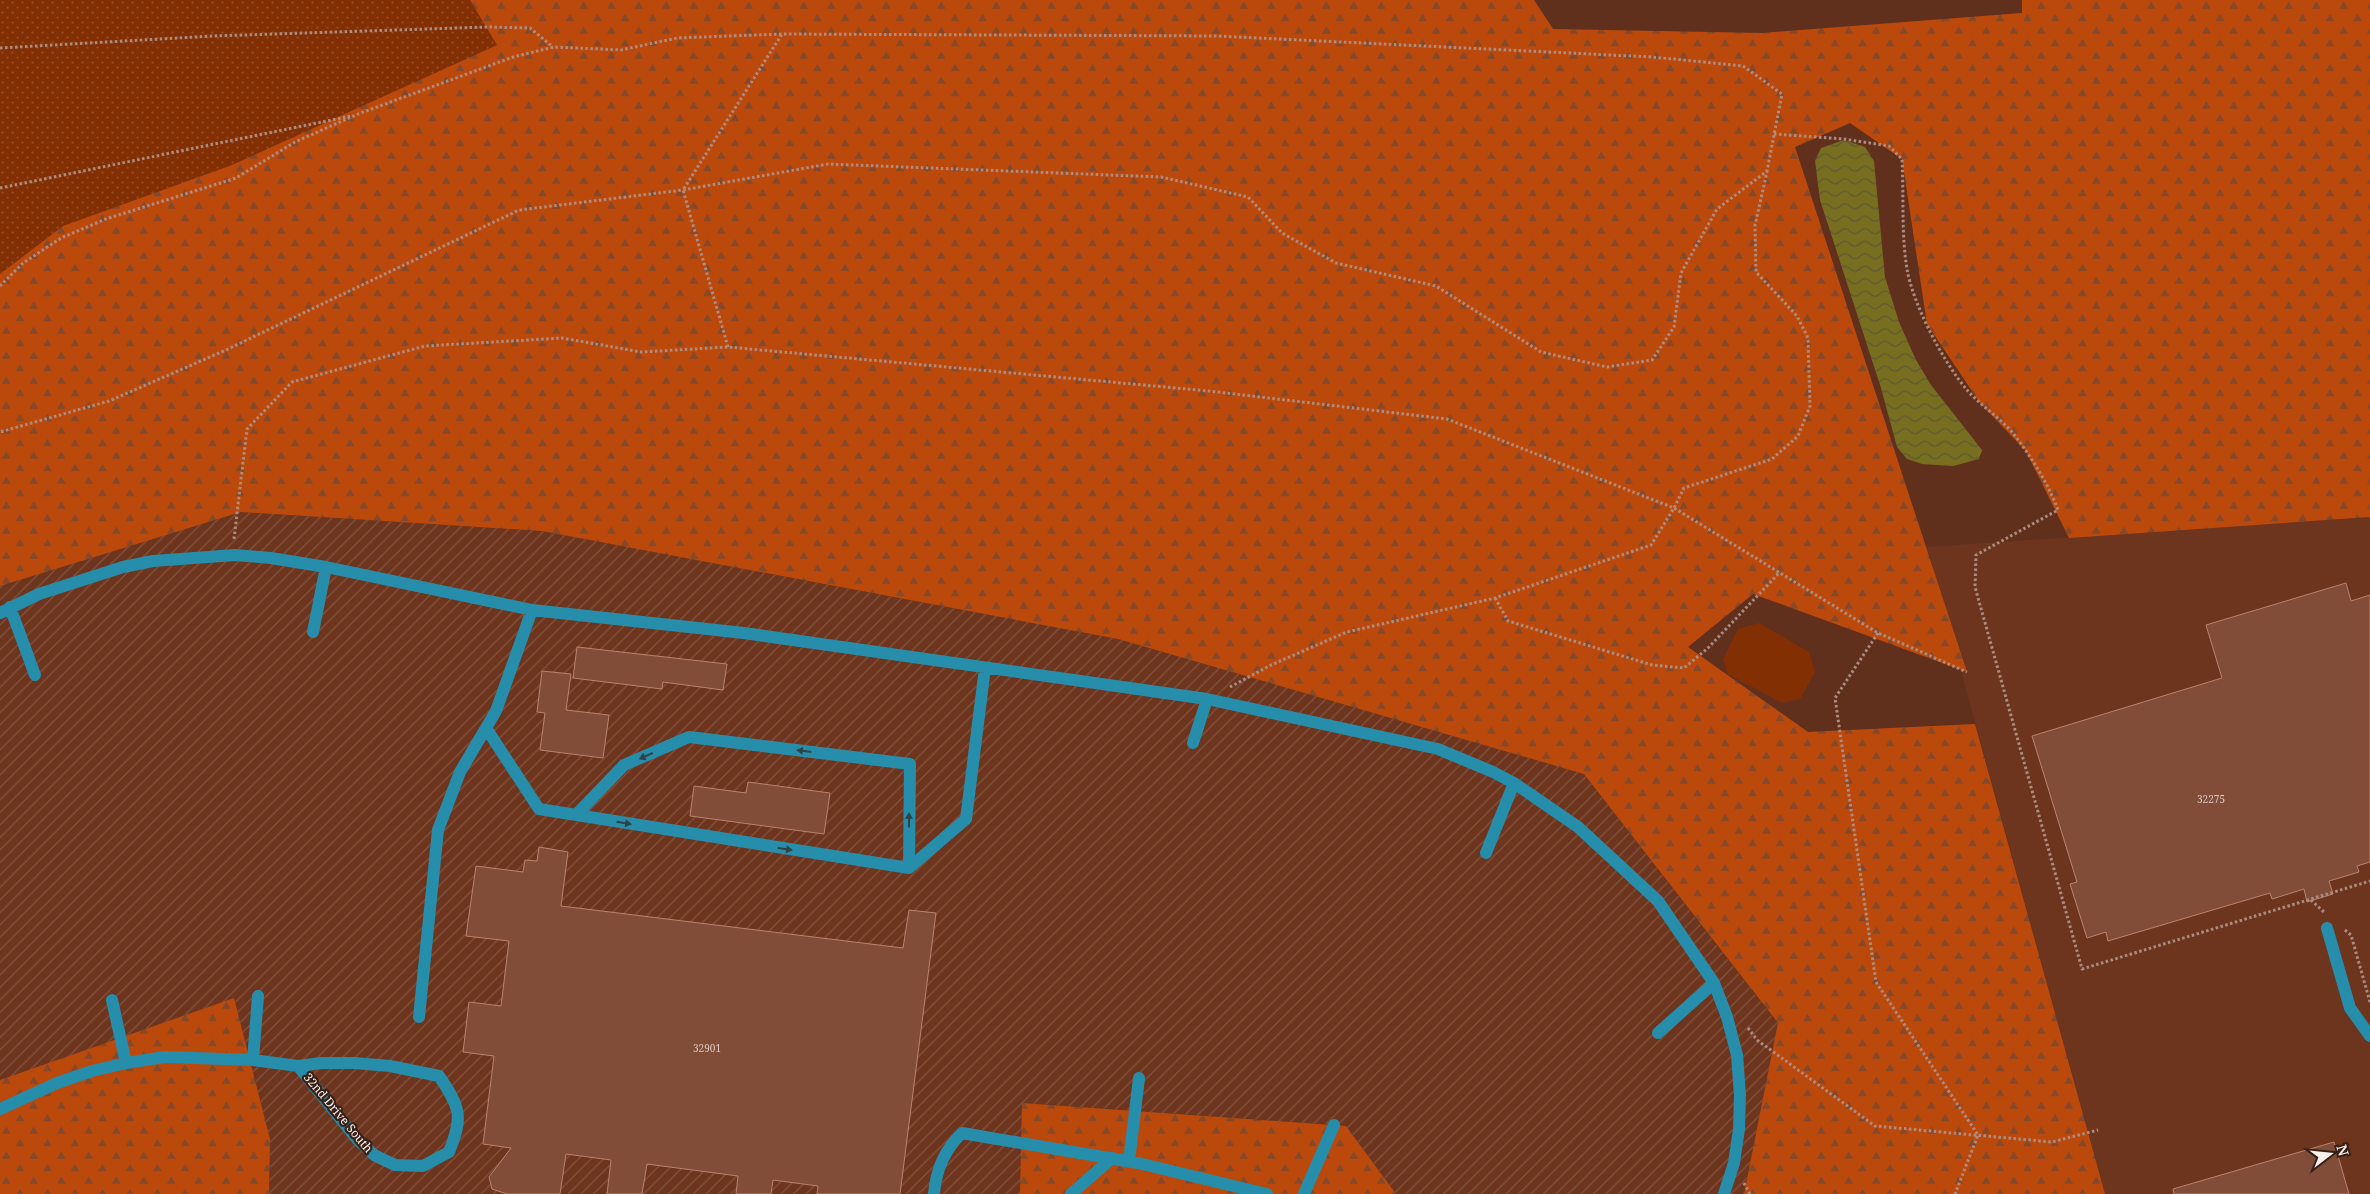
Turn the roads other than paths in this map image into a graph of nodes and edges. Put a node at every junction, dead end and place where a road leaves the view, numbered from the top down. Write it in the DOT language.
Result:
graph roads {
  1 [pos="326,567"];
  2 [pos="5,610"];
  3 [pos="532,610"];
  4 [pos="313,632"];
  5 [pos="985,668"];
  6 [pos="35,675"];
  7 [pos="1207,699"];
  8 [pos="486,728"];
  9 [pos="1193,743"];
  10 [pos="1514,783"];
  11 [pos="576,815"];
  12 [pos="1486,853"];
  13 [pos="909,868"];
  14 [pos="2328,928"];
  15 [pos="1714,983"];
  16 [pos="258,996"];
  17 [pos="112,1000"];
  18 [pos="419,1017"];
  19 [pos="1658,1033"];
  20 [pos="2370,1036"];
  21 [pos="253,1060"];
  22 [pos="126,1063"];
  23 [pos="298,1066"];
  24 [pos="1139,1078"];
  25 [pos="0,1109"];
  26 [pos="1334,1125"];
  27 [pos="1112,1158"];
  28 [pos="1129,1161"];
  29 [pos="934,1194"];
  30 [pos="1071,1194"];
  31 [pos="1267,1194"];
  32 [pos="1304,1194"];
  33 [pos="1724,1194"];
  1 -- 2 [label="street"];
  1 -- 3 [label="street"];
  1 -- 4 [label="street"];
  2 -- 6 [label="street"];
  3 -- 5 [label="street"];
  3 -- 8 [label="street"];
  5 -- 7 [label="street"];
  5 -- 13 [label="street"];
  7 -- 9 [label="street"];
  7 -- 10 [label="street"];
  8 -- 11 [label="street"];
  8 -- 18 [label="street"];
  10 -- 12 [label="street"];
  10 -- 15 [label="street"];
  11 -- 13 [label="street, one-way"];
  13 -- 11 [label="street, one-way"];
  14 -- 20 [label="street"];
  15 -- 19 [label="street"];
  15 -- 33 [label="street"];
  16 -- 21 [label="street"];
  17 -- 22 [label="street"];
  21 -- 22 [label="street, 32nd Drive South"];
  21 -- 23 [label="street, 32nd Drive South"];
  22 -- 25 [label="street, 32nd Drive South"];
  23 -- 23 [label="street, 32nd Drive South"];
  24 -- 28 [label="street"];
  26 -- 32 [label="street"];
  27 -- 28 [label="street"];
  27 -- 29 [label="street"];
  27 -- 30 [label="street"];
  28 -- 31 [label="street"];
}
